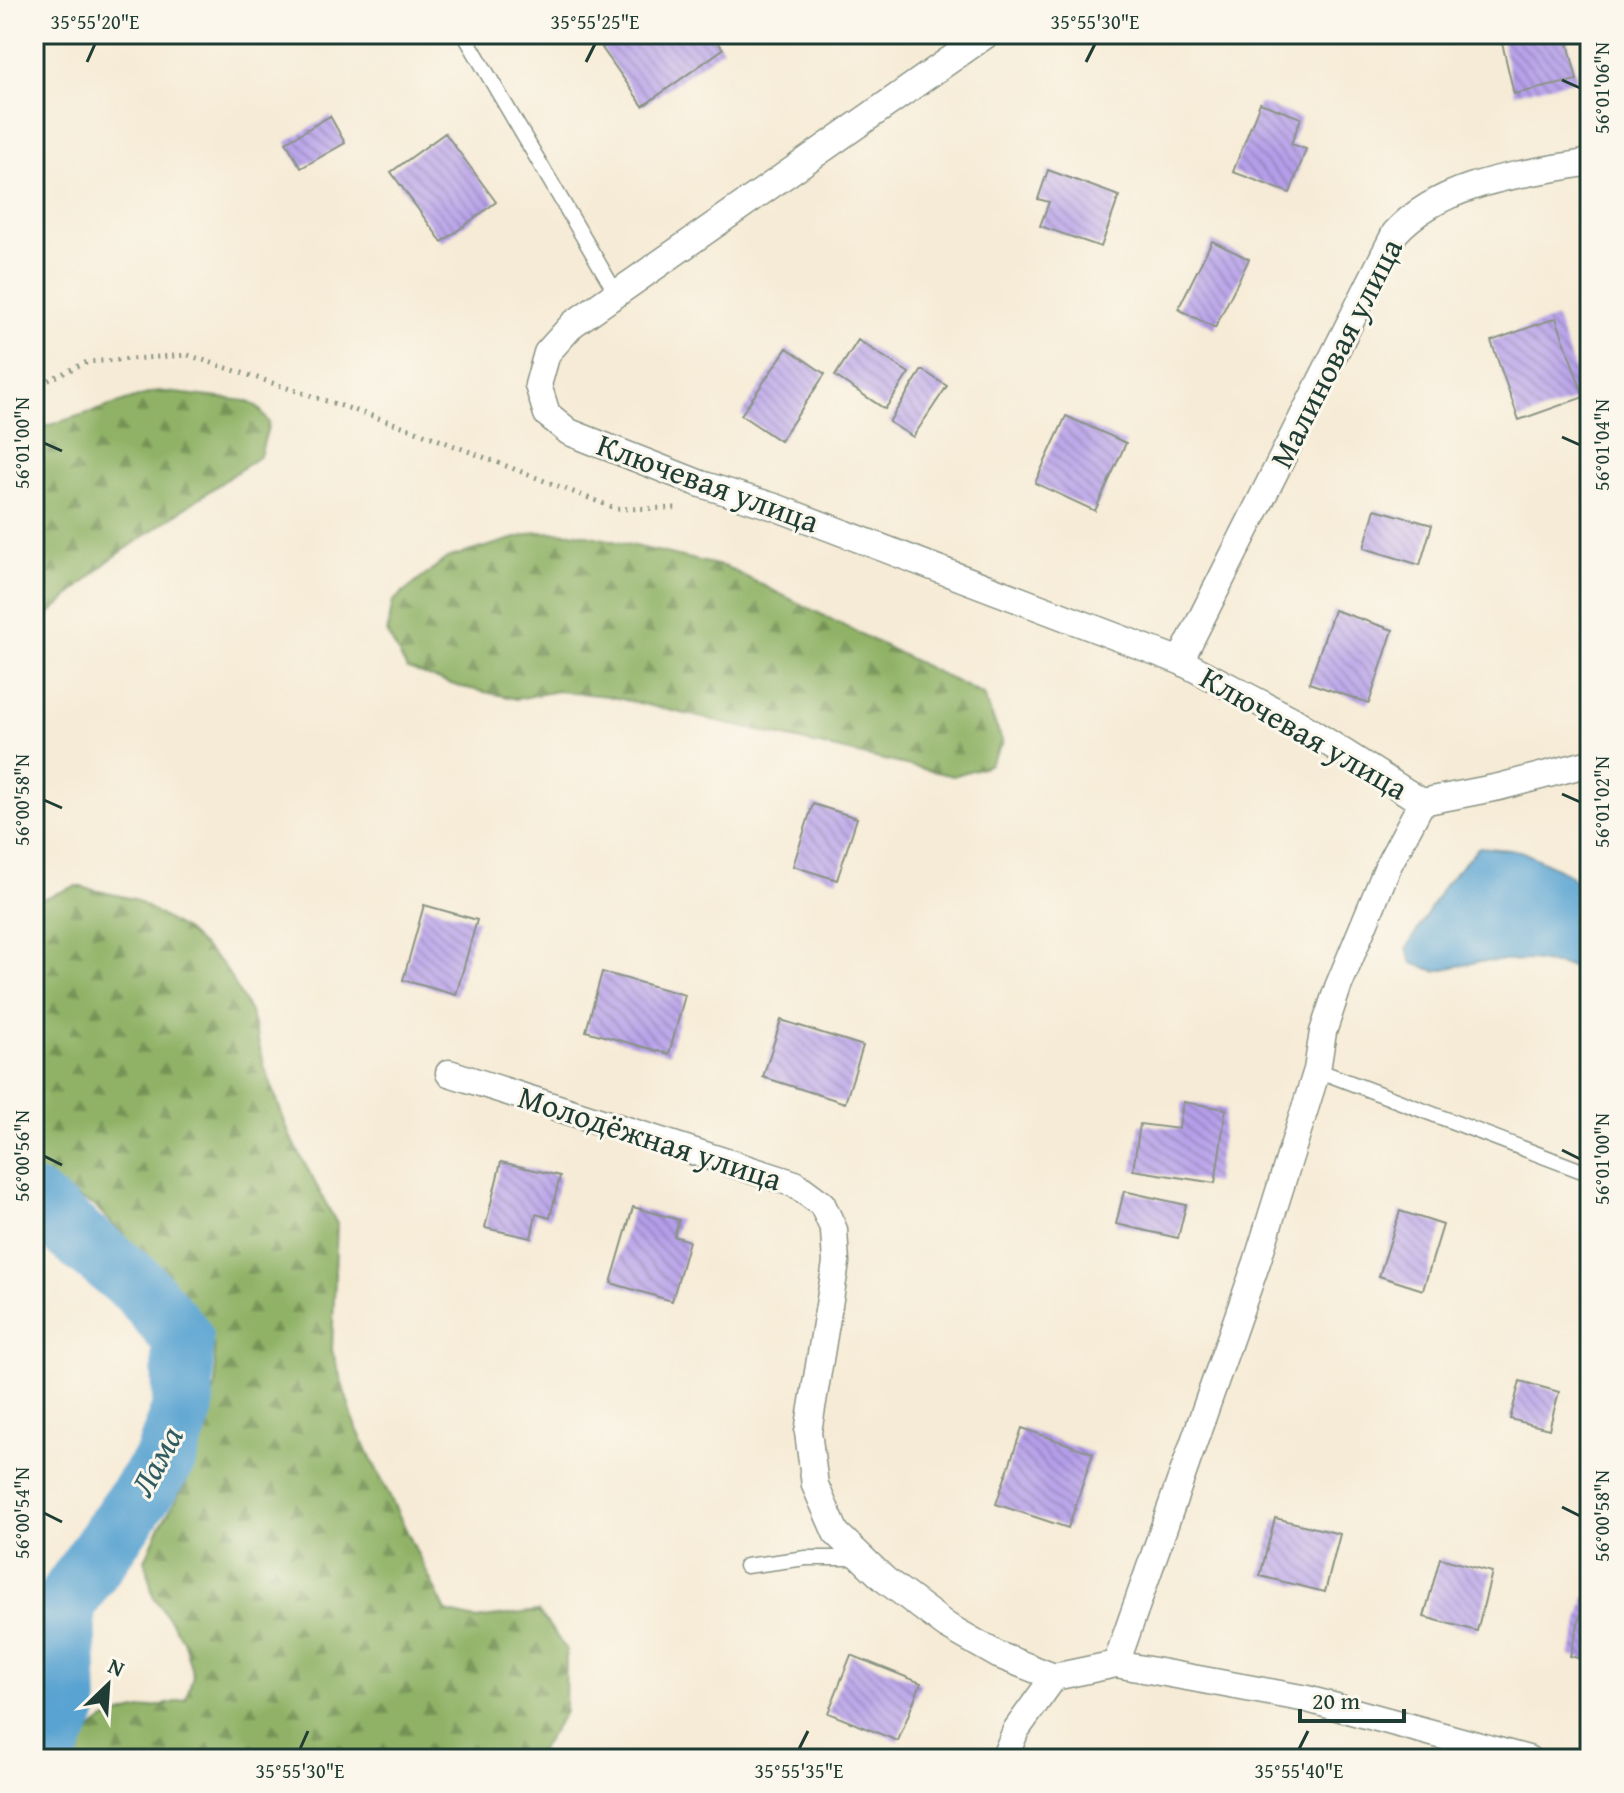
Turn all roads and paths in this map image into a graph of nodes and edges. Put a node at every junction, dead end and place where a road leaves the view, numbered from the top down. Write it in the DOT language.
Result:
graph roads {
  1 [pos="464,34"];
  2 [pos="987,34"];
  3 [pos="1590,162"];
  4 [pos="616,293"];
  5 [pos="34,387"];
  6 [pos="680,508"];
  7 [pos="1180,661"];
  8 [pos="1590,763"];
  9 [pos="1422,802"];
  10 [pos="1317,1070"];
  11 [pos="449,1073"];
  12 [pos="1590,1174"];
  13 [pos="862,1558"];
  14 [pos="746,1566"];
  15 [pos="1116,1664"];
  16 [pos="1054,1677"];
  17 [pos="1004,1759"];
  18 [pos="1528,1759"];
  1 -- 4 [label="lane"];
  2 -- 4 [label="street, Ключевая улица"];
  3 -- 7 [label="street, Малиновая улица"];
  4 -- 7 [label="street, Ключевая улица"];
  5 -- 6 [label="path"];
  7 -- 9 [label="street, Ключевая улица"];
  8 -- 9 [label="street"];
  9 -- 10 [label="street"];
  10 -- 12 [label="lane"];
  10 -- 15 [label="street"];
  11 -- 13 [label="street, Молодёжная улица"];
  13 -- 14 [label="lane"];
  13 -- 16 [label="street, Молодёжная улица"];
  15 -- 16 [label="street"];
  15 -- 18 [label="street"];
  16 -- 17 [label="street"];
}
